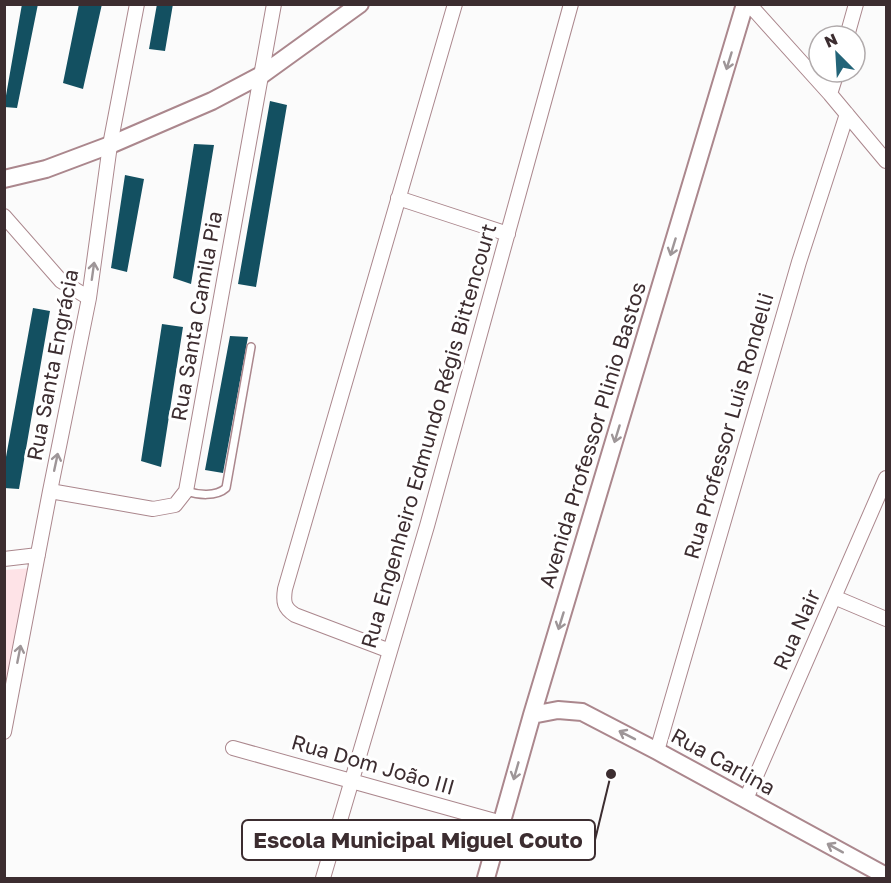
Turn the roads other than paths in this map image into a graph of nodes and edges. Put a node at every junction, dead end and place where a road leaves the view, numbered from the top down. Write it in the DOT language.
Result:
graph roads {
  1 [pos="137,4"];
  2 [pos="274,4"];
  3 [pos="360,4"];
  4 [pos="455,4"];
  5 [pos="572,4"];
  6 [pos="747,4"];
  7 [pos="856,4"];
  8 [pos="850,24"];
  9 [pos="263,74"];
  10 [pos="833,84"];
  11 [pos="830,94"];
  12 [pos="847,114"];
  13 [pos="110,145"];
  14 [pos="886,161"];
  15 [pos="4,179"];
  16 [pos="399,198"];
  17 [pos="4,216"];
  18 [pos="507,234"];
  19 [pos="89,298"];
  20 [pos="251,347"];
  21 [pos="886,478"];
  22 [pos="186,490"];
  23 [pos="50,491"];
  24 [pos="38,555"];
  25 [pos="4,559"];
  26 [pos="834,597"];
  27 [pos="886,619"];
  28 [pos="390,651"];
  29 [pos="532,715"];
  30 [pos="4,732"];
  31 [pos="233,748"];
  32 [pos="657,751"];
  33 [pos="352,781"];
  34 [pos="746,799"];
  35 [pos="502,823"];
  36 [pos="886,876"];
  37 [pos="323,879"];
  38 [pos="486,879"];
  1 -- 13 [label="street, Rua Santa Engrácia"];
  2 -- 9 [label="street, Rua Santa Camila Pia"];
  3 -- 9 [label="street"];
  4 -- 16 [label="street"];
  5 -- 18 [label="street, Rua Engenheiro Edmundo Régis Bittencourt"];
  6 -- 11 [label="street"];
  6 -- 29 [label="street, Avenida Professor Plinio Bastos, one-way"];
  7 -- 8 [label="street"];
  9 -- 13 [label="street"];
  9 -- 22 [label="street, Rua Santa Camila Pia"];
  10 -- 11 [label="street"];
  11 -- 12 [label="street"];
  12 -- 14 [label="street"];
  12 -- 32 [label="street, Rua Professor Luis Rondelli"];
  13 -- 15 [label="street"];
  19 -- 13 [label="street, Rua Santa Engrácia, one-way"];
  16 -- 18 [label="street"];
  16 -- 28 [label="street"];
  17 -- 19 [label="street"];
  18 -- 28 [label="street, Rua Engenheiro Edmundo Régis Bittencourt"];
  23 -- 19 [label="street, Rua Santa Engrácia, one-way"];
  20 -- 22 [label="lane"];
  21 -- 26 [label="street, Rua Nair"];
  22 -- 23 [label="street"];
  23 -- 24 [label="street, Rua Santa Engrácia"];
  24 -- 25 [label="street"];
  30 -- 24 [label="street, Rua Santa Engrácia, one-way"];
  26 -- 27 [label="street"];
  26 -- 34 [label="street, Rua Nair"];
  28 -- 33 [label="street, Rua Engenheiro Edmundo Régis Bittencourt"];
  32 -- 29 [label="street, Rua Carlina, one-way"];
  29 -- 35 [label="street, Avenida Professor Plinio Bastos, one-way"];
  31 -- 33 [label="street, Rua Dom João III"];
  32 -- 34 [label="street, Rua Carlina"];
  33 -- 35 [label="street, Rua Dom João III"];
  33 -- 37 [label="street, Rua Engenheiro Edmundo Régis Bittencourt"];
  36 -- 34 [label="street, Rua Carlina, one-way"];
  35 -- 38 [label="street, Avenida Professor Plinio Bastos"];
}
